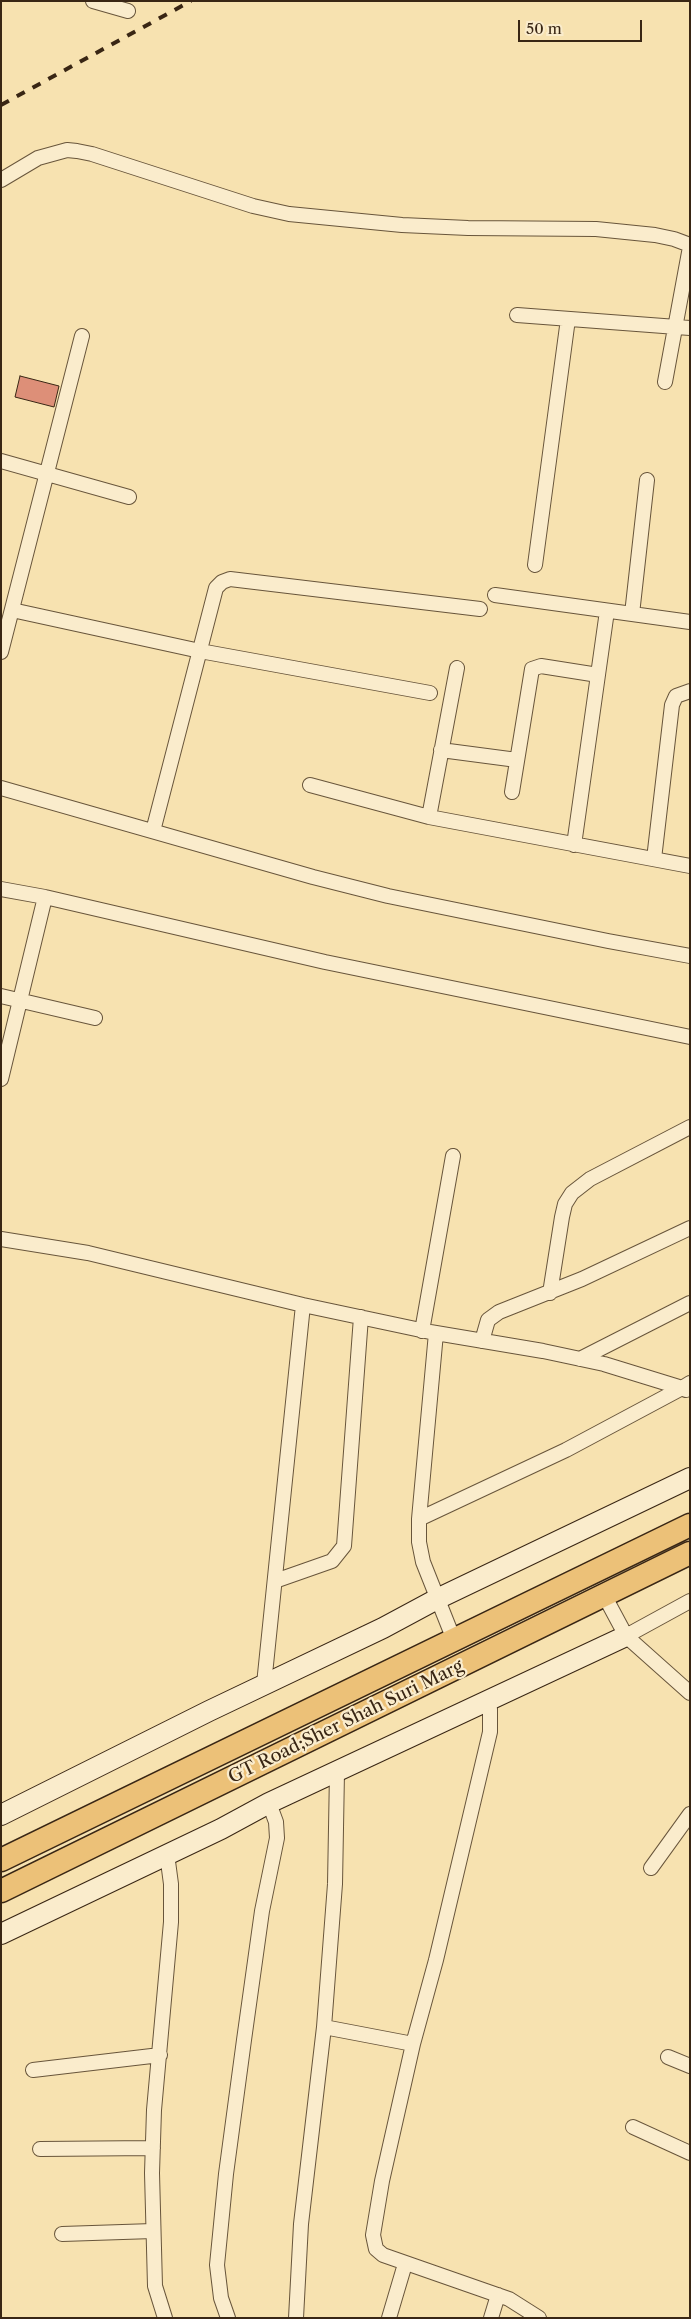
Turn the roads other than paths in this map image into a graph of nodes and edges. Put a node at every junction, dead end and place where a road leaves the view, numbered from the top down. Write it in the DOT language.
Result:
graph roads {
  1 [pos="93,1"];
  2 [pos="128,11"];
  3 [pos="1,180"];
  4 [pos="690,246"];
  5 [pos="517,315"];
  6 [pos="568,319"];
  7 [pos="674,327"];
  8 [pos="690,328"];
  9 [pos="82,336"];
  10 [pos="665,382"];
  11 [pos="1,461"];
  12 [pos="46,474"];
  13 [pos="647,480"];
  14 [pos="129,498"];
  15 [pos="536,565"];
  16 [pos="495,595"];
  17 [pos="480,609"];
  18 [pos="12,610"];
  19 [pos="607,611"];
  20 [pos="632,614"];
  21 [pos="690,622"];
  22 [pos="200,651"];
  23 [pos="1,652"];
  24 [pos="457,668"];
  25 [pos="598,675"];
  26 [pos="690,692"];
  27 [pos="430,693"];
  28 [pos="441,750"];
  29 [pos="517,760"];
  30 [pos="310,785"];
  31 [pos="1,788"];
  32 [pos="512,792"];
  33 [pos="428,817"];
  34 [pos="153,831"];
  35 [pos="574,845"];
  36 [pos="654,860"];
  37 [pos="690,866"];
  38 [pos="1,889"];
  39 [pos="45,897"];
  40 [pos="690,956"];
  41 [pos="1,996"];
  42 [pos="20,1001"];
  43 [pos="95,1018"];
  44 [pos="690,1037"];
  45 [pos="1,1079"];
  46 [pos="690,1127"];
  47 [pos="453,1156"];
  48 [pos="690,1228"];
  49 [pos="1,1239"];
  50 [pos="550,1293"];
  51 [pos="690,1302"];
  52 [pos="303,1305"];
  53 [pos="361,1317"];
  54 [pos="422,1331"];
  55 [pos="436,1333"];
  56 [pos="482,1341"];
  57 [pos="580,1359"];
  58 [pos="687,1388"];
  59 [pos="690,1478"];
  60 [pos="419,1520"];
  61 [pos="690,1525"];
  62 [pos="690,1553"];
  63 [pos="275,1581"];
  64 [pos="604,1595"];
  65 [pos="437,1599"];
  66 [pos="690,1601"];
  67 [pos="626,1636"];
  68 [pos="454,1640"];
  69 [pos="264,1684"];
  70 [pos="690,1693"];
  71 [pos="487,1701"];
  72 [pos="337,1772"];
  73 [pos="269,1803"];
  74 [pos="690,1814"];
  75 [pos="1,1815"];
  76 [pos="167,1854"];
  77 [pos="1,1860"];
  78 [pos="651,1868"];
  79 [pos="1,1891"];
  80 [pos="1,1934"];
  81 [pos="324,2027"];
  82 [pos="413,2044"];
  83 [pos="160,2055"];
  84 [pos="668,2057"];
  85 [pos="690,2066"];
  86 [pos="33,2070"];
  87 [pos="633,2127"];
  88 [pos="153,2148"];
  89 [pos="40,2149"];
  90 [pos="690,2153"];
  91 [pos="153,2231"];
  92 [pos="62,2234"];
  93 [pos="405,2264"];
  94 [pos="498,2295"];
  95 [pos="165,2318"];
  96 [pos="228,2318"];
  97 [pos="296,2318"];
  98 [pos="389,2318"];
  99 [pos="491,2318"];
  100 [pos="539,2318"];
  1 -- 2 [label="street"];
  3 -- 4 [label="street"];
  4 -- 7 [label="street"];
  5 -- 6 [label="street"];
  6 -- 7 [label="street"];
  6 -- 15 [label="street"];
  7 -- 8 [label="street"];
  7 -- 10 [label="street"];
  9 -- 12 [label="street"];
  11 -- 12 [label="street"];
  12 -- 14 [label="street"];
  12 -- 18 [label="street"];
  13 -- 20 [label="street"];
  16 -- 19 [label="street"];
  17 -- 22 [label="street"];
  18 -- 22 [label="street"];
  18 -- 23 [label="street"];
  19 -- 20 [label="street"];
  19 -- 25 [label="street"];
  20 -- 21 [label="street"];
  22 -- 27 [label="street"];
  22 -- 34 [label="street"];
  24 -- 28 [label="street"];
  25 -- 29 [label="street"];
  25 -- 35 [label="street"];
  26 -- 36 [label="street"];
  28 -- 29 [label="street"];
  28 -- 33 [label="street"];
  29 -- 32 [label="street"];
  30 -- 33 [label="street"];
  31 -- 34 [label="street"];
  33 -- 35 [label="street"];
  34 -- 40 [label="street"];
  35 -- 36 [label="street"];
  36 -- 37 [label="street"];
  38 -- 39 [label="street"];
  39 -- 42 [label="street"];
  39 -- 44 [label="street"];
  41 -- 42 [label="street"];
  42 -- 43 [label="street"];
  42 -- 45 [label="street"];
  46 -- 50 [label="street"];
  47 -- 54 [label="street"];
  48 -- 50 [label="street"];
  49 -- 52 [label="street"];
  50 -- 56 [label="street"];
  51 -- 57 [label="street"];
  52 -- 53 [label="street"];
  52 -- 63 [label="street"];
  53 -- 54 [label="street"];
  53 -- 63 [label="street"];
  54 -- 55 [label="street"];
  55 -- 56 [label="street"];
  55 -- 60 [label="street"];
  56 -- 57 [label="street"];
  57 -- 58 [label="street"];
  58 -- 60 [label="street"];
  59 -- 65 [label="main road"];
  60 -- 65 [label="street"];
  61 -- 68 [label="main road, GT Road;Sher Shah Suri Marg"];
  62 -- 64 [label="main road, GT Road;Sher Shah Suri Marg"];
  63 -- 69 [label="street"];
  64 -- 67 [label="street"];
  64 -- 79 [label="main road, GT Road;Sher Shah Suri Marg"];
  65 -- 68 [label="street"];
  65 -- 69 [label="main road"];
  66 -- 67 [label="street"];
  67 -- 70 [label="street"];
  67 -- 71 [label="main road"];
  68 -- 77 [label="main road, GT Road;Sher Shah Suri Marg"];
  69 -- 75 [label="main road"];
  71 -- 72 [label="main road"];
  71 -- 82 [label="street"];
  72 -- 73 [label="main road"];
  72 -- 81 [label="street"];
  73 -- 76 [label="main road"];
  73 -- 96 [label="street"];
  74 -- 78 [label="street"];
  76 -- 80 [label="main road"];
  76 -- 83 [label="street"];
  81 -- 82 [label="street"];
  81 -- 97 [label="street"];
  82 -- 93 [label="street"];
  83 -- 86 [label="street"];
  83 -- 88 [label="street"];
  84 -- 85 [label="street"];
  87 -- 90 [label="street"];
  88 -- 89 [label="street"];
  88 -- 91 [label="street"];
  91 -- 92 [label="street"];
  91 -- 95 [label="street"];
  93 -- 94 [label="street"];
  93 -- 98 [label="street"];
  94 -- 99 [label="street"];
  94 -- 100 [label="street"];
}
